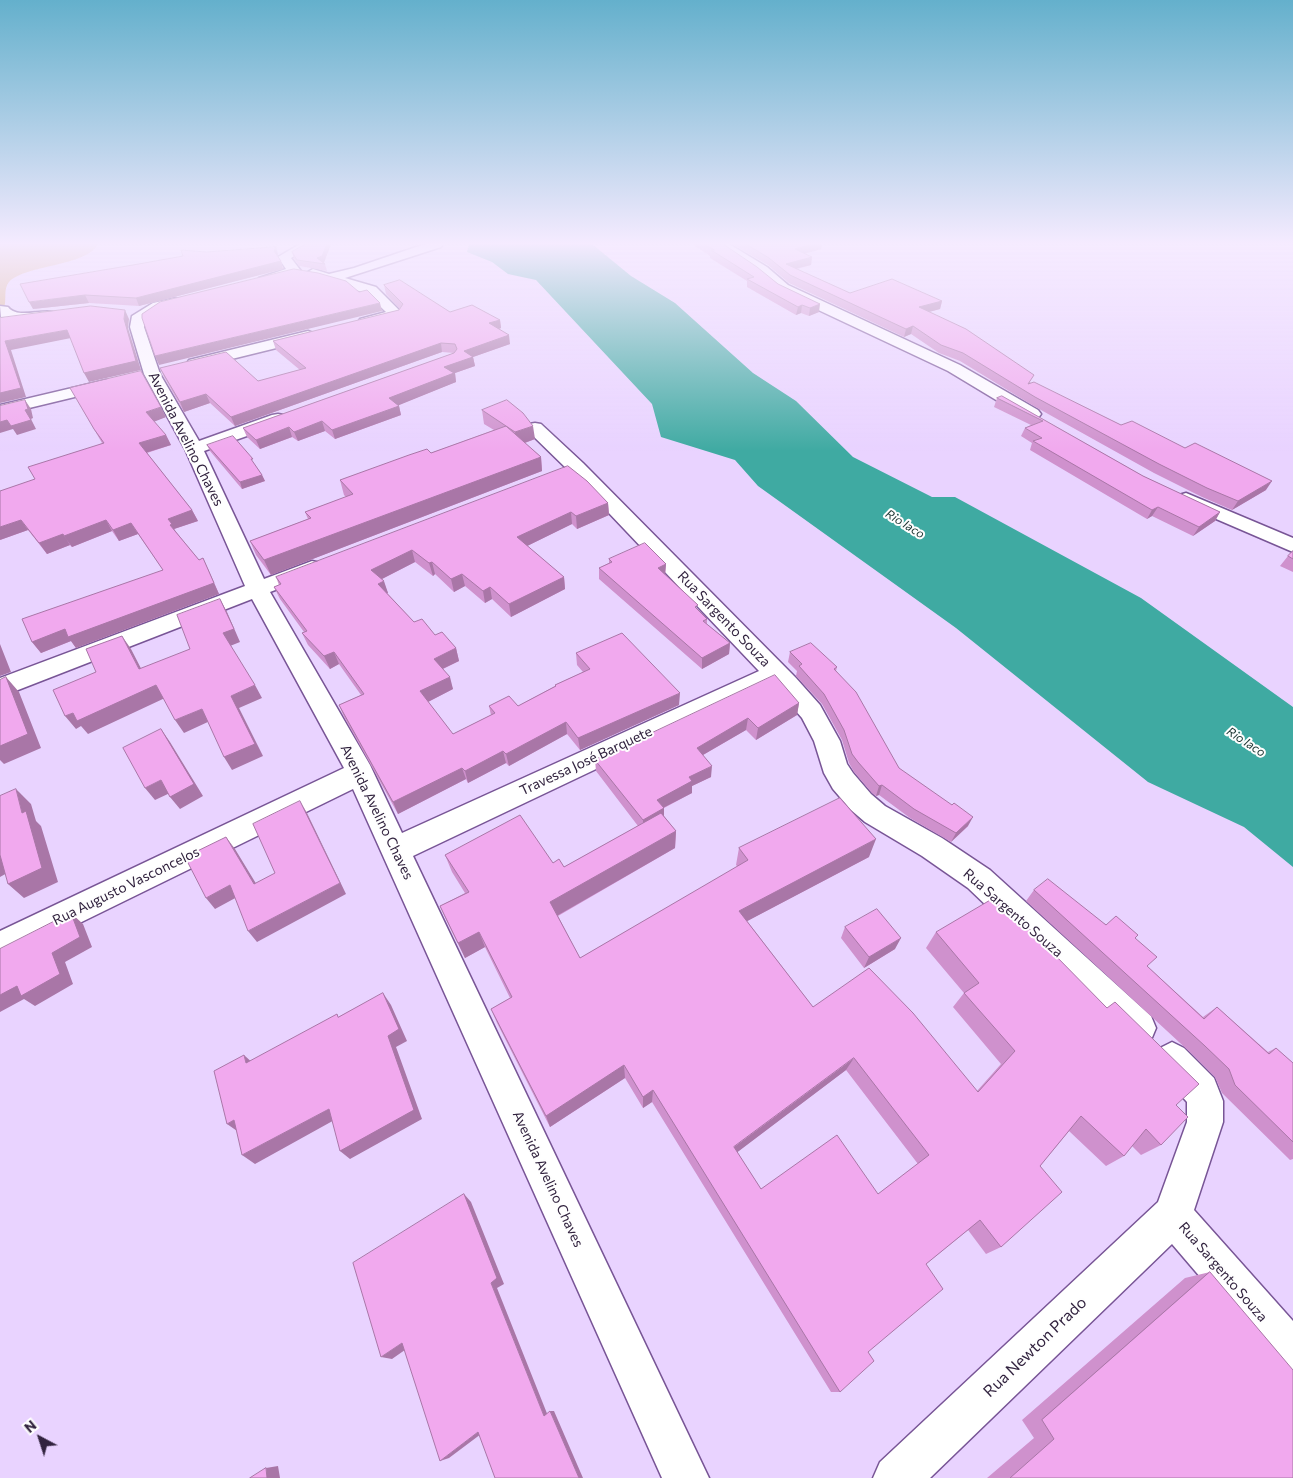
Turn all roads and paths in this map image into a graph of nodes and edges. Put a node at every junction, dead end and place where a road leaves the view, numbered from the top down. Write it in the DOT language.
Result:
graph roads {
  1 [pos="5,313"];
  2 [pos="134,313"];
  3 [pos="395,313"];
  4 [pos="837,313"];
  5 [pos="62,314"];
  6 [pos="349,326"];
  7 [pos="320,333"];
  8 [pos="152,374"];
  9 [pos="0,410"];
  10 [pos="294,413"];
  11 [pos="1047,423"];
  12 [pos="535,428"];
  13 [pos="194,449"];
  14 [pos="1170,491"];
  15 [pos="1293,546"];
  16 [pos="331,561"];
  17 [pos="258,590"];
  18 [pos="776,673"];
  19 [pos="0,688"];
  20 [pos="360,773"];
  21 [pos="396,850"];
  22 [pos="0,946"];
  23 [pos="1173,1215"];
  24 [pos="1293,1353"];
  25 [pos="686,1478"];
  26 [pos="896,1478"];
  1 -- 5 [label="street"];
  2 -- 8 [label="street, Avenida Avelino Chaves"];
  3 -- 6 [label="street"];
  4 -- 11 [label="street"];
  7 -- 8 [label="street"];
  8 -- 9 [label="street"];
  8 -- 13 [label="street, Avenida Avelino Chaves"];
  10 -- 13 [label="street"];
  12 -- 18 [label="street, Rua Sargento Souza"];
  13 -- 17 [label="street, Avenida Avelino Chaves"];
  14 -- 15 [label="street"];
  16 -- 17 [label="street"];
  17 -- 19 [label="street"];
  17 -- 20 [label="street, Avenida Avelino Chaves"];
  18 -- 21 [label="street, Travessa José Barquete"];
  18 -- 23 [label="street, Rua Sargento Souza"];
  20 -- 21 [label="street, Avenida Avelino Chaves"];
  20 -- 22 [label="street, Rua Augusto Vasconcelos"];
  21 -- 25 [label="street, Avenida Avelino Chaves"];
  23 -- 24 [label="street, Rua Sargento Souza"];
  23 -- 26 [label="street, Rua Newton Prado"];
}
